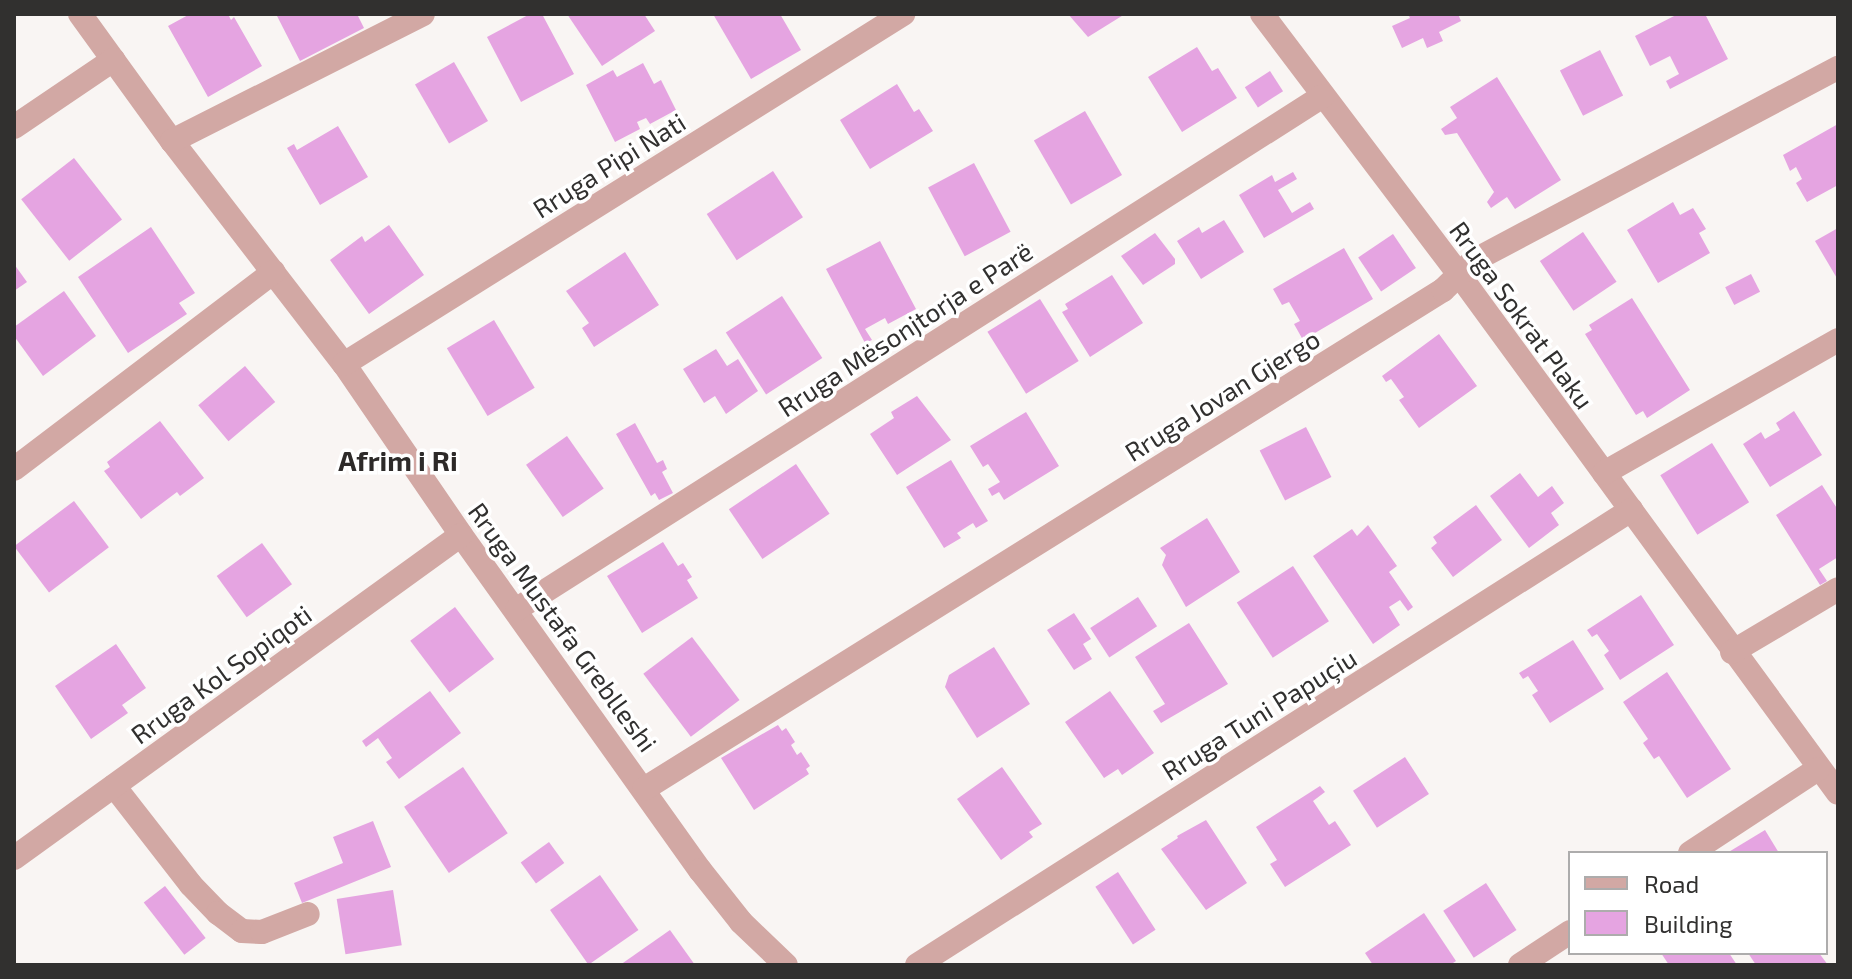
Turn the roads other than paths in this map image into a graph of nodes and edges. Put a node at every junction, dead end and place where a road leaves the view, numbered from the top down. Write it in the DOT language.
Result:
graph roads {
  1 [pos="80,14"];
  2 [pos="423,14"];
  3 [pos="903,14"];
  4 [pos="1262,14"];
  5 [pos="113,60"];
  6 [pos="1838,68"];
  7 [pos="1323,96"];
  8 [pos="14,127"];
  9 [pos="172,141"];
  10 [pos="274,272"];
  11 [pos="1460,276"];
  12 [pos="1838,340"];
  13 [pos="344,364"];
  14 [pos="14,469"];
  15 [pos="1604,473"];
  16 [pos="1631,510"];
  17 [pos="461,535"];
  18 [pos="1838,589"];
  19 [pos="517,609"];
  20 [pos="1732,652"];
  21 [pos="1818,769"];
  22 [pos="114,786"];
  23 [pos="644,789"];
  24 [pos="1838,793"];
  25 [pos="1693,851"];
  26 [pos="14,858"];
  27 [pos="308,914"];
  28 [pos="1568,933"];
  29 [pos="778,963"];
  30 [pos="917,965"];
  31 [pos="1520,965"];
  1 -- 5 [label="street, Rruga Mustafa Greblleshi"];
  2 -- 9 [label="street"];
  3 -- 13 [label="street, Rruga Pipi Nati"];
  4 -- 7 [label="street, Rruga Sokrat Plaku"];
  5 -- 8 [label="street"];
  5 -- 9 [label="street, Rruga Mustafa Greblleshi"];
  6 -- 11 [label="street, Rruga Jovan Gjergo"];
  7 -- 11 [label="street, Rruga Sokrat Plaku"];
  7 -- 19 [label="street, Rruga Mësonjtorja e Parë"];
  9 -- 10 [label="street, Rruga Mustafa Greblleshi"];
  10 -- 13 [label="street, Rruga Mustafa Greblleshi"];
  10 -- 14 [label="street"];
  11 -- 15 [label="street, Rruga Sokrat Plaku"];
  11 -- 23 [label="street, Rruga Jovan Gjergo"];
  12 -- 15 [label="street"];
  13 -- 17 [label="street, Rruga Mustafa Greblleshi"];
  15 -- 16 [label="street, Rruga Sokrat Plaku"];
  16 -- 20 [label="street, Rruga Sokrat Plaku"];
  16 -- 30 [label="street, Rruga Tuni Papuçiu"];
  17 -- 19 [label="street, Rruga Mustafa Greblleshi"];
  17 -- 22 [label="street, Rruga Kol Sopiqoti"];
  18 -- 20 [label="street"];
  19 -- 23 [label="street, Rruga Mustafa Greblleshi"];
  20 -- 21 [label="street, Rruga Sokrat Plaku"];
  21 -- 24 [label="street, Rruga Sokrat Plaku"];
  21 -- 25 [label="street"];
  22 -- 26 [label="street, Rruga Kol Sopiqoti"];
  22 -- 27 [label="street"];
  23 -- 29 [label="street, Rruga Mustafa Greblleshi"];
  28 -- 31 [label="street"];
}
